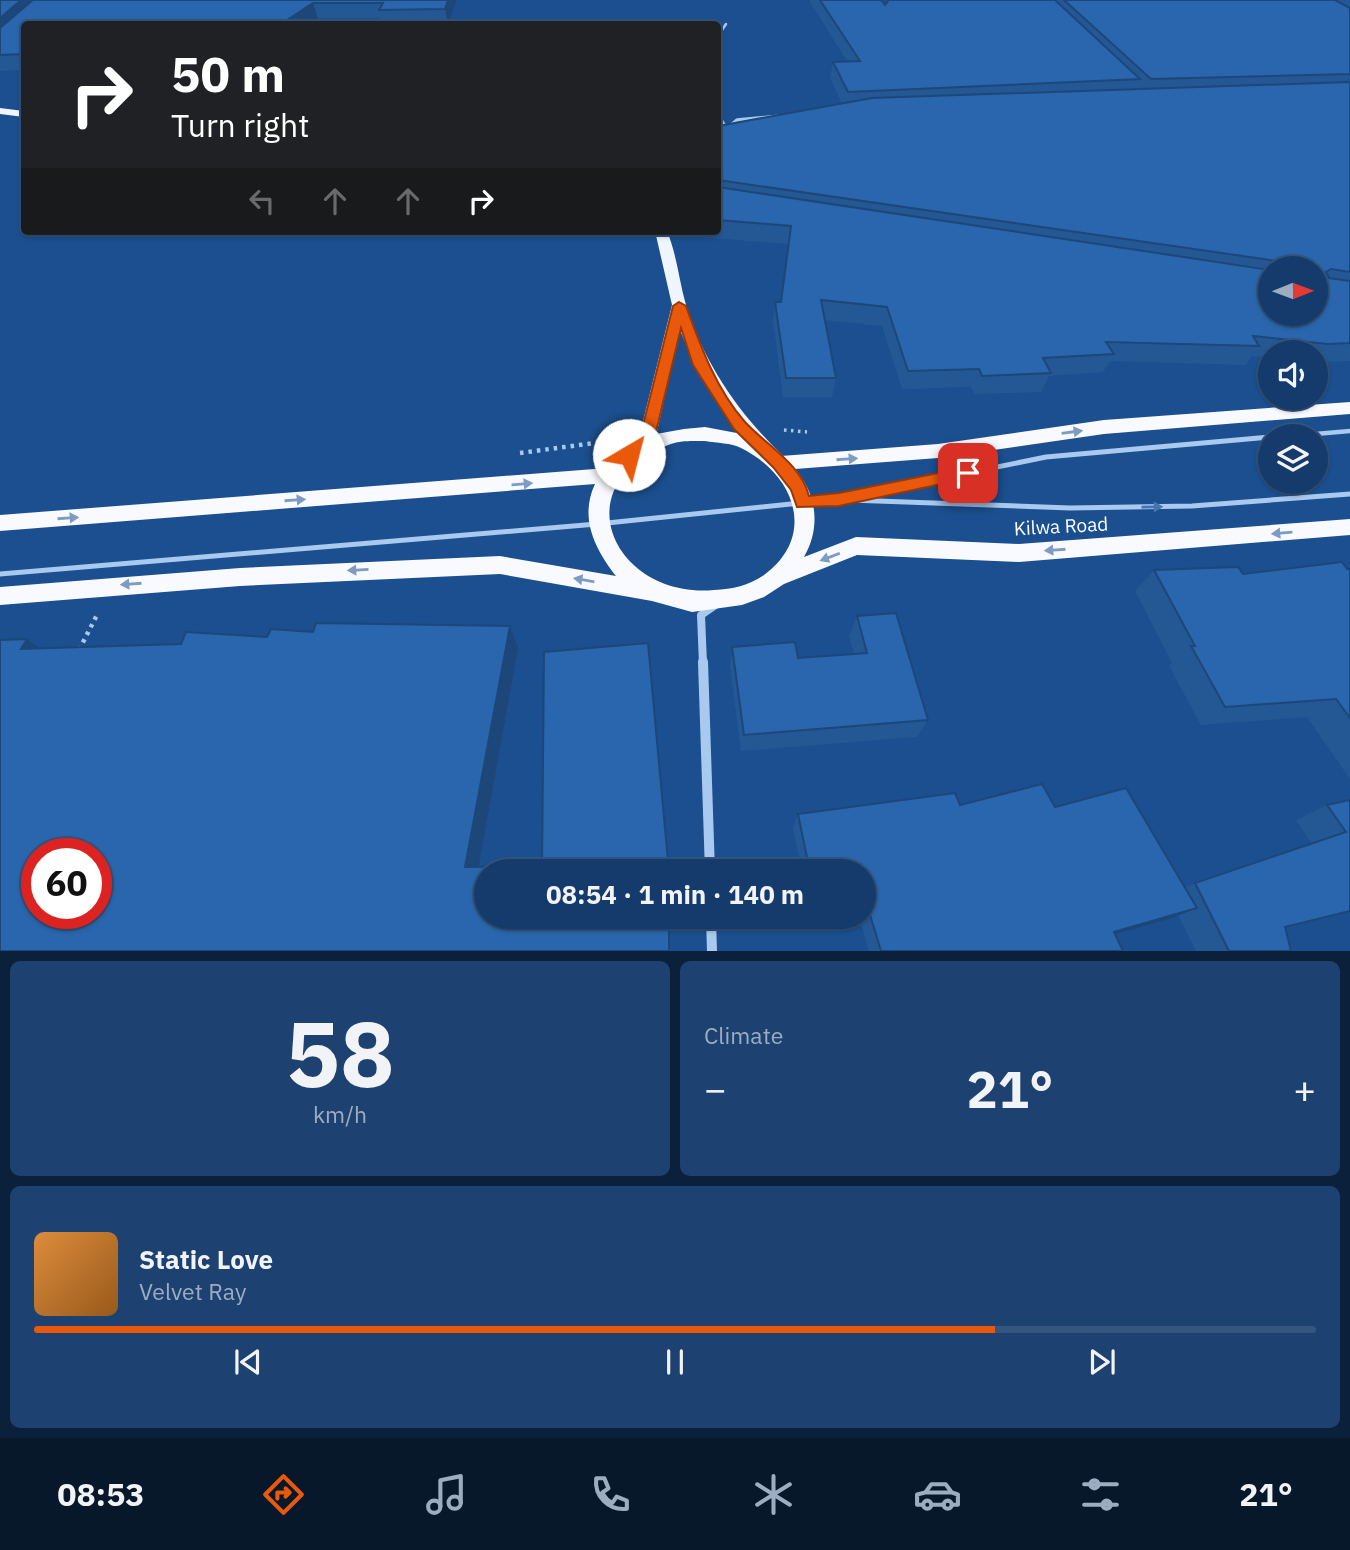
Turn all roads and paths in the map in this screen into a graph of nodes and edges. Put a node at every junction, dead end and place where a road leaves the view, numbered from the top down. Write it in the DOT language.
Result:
graph roads {
  1 [pos="726,24"];
  2 [pos="721,32"];
  3 [pos="0,111"];
  4 [pos="21,114"];
  5 [pos="783,116"];
  6 [pos="721,120"];
  7 [pos="724,125"];
  8 [pos="721,130"];
  9 [pos="662,235"];
  10 [pos="679,306"];
  11 [pos="1350,408"];
  12 [pos="1350,431"];
  13 [pos="1328,433"];
  14 [pos="1258,438"];
  15 [pos="779,463"];
  16 [pos="610,475"];
  17 [pos="1350,494"];
  18 [pos="839,499"];
  19 [pos="803,503"];
  20 [pos="0,523"];
  21 [pos="597,524"];
  22 [pos="1350,527"];
  23 [pos="0,573"];
  24 [pos="779,576"];
  25 [pos="111,586"];
  26 [pos="651,592"];
  27 [pos="0,596"];
  28 [pos="720,602"];
  29 [pos="75,656"];
  30 [pos="710,859"];
  31 [pos="711,929"];
  32 [pos="712,951"];
  1 -- 2 [label="lane"];
  3 -- 4 [label="main road"];
  5 -- 7 [label="lane"];
  6 -- 7 [label="lane"];
  7 -- 8 [label="lane"];
  9 -- 10 [label="main road"];
  10 -- 15 [label="main road"];
  10 -- 16 [label="main road"];
  15 -- 11 [label="highway, one-way"];
  12 -- 13 [label="lane"];
  14 -- 18 [label="lane"];
  15 -- 16 [label="highway"];
  15 -- 19 [label="highway"];
  20 -- 16 [label="highway, one-way"];
  16 -- 21 [label="highway"];
  18 -- 17 [label="lane, one-way"];
  18 -- 19 [label="lane"];
  19 -- 21 [label="lane"];
  19 -- 24 [label="highway"];
  21 -- 23 [label="lane"];
  21 -- 26 [label="highway"];
  22 -- 24 [label="highway, Kilwa Road, one-way"];
  24 -- 28 [label="highway"];
  26 -- 25 [label="highway, one-way"];
  25 -- 27 [label="highway"];
  25 -- 29 [label="path"];
  26 -- 28 [label="highway"];
  28 -- 30 [label="street"];
  31 -- 32 [label="street"];
}
